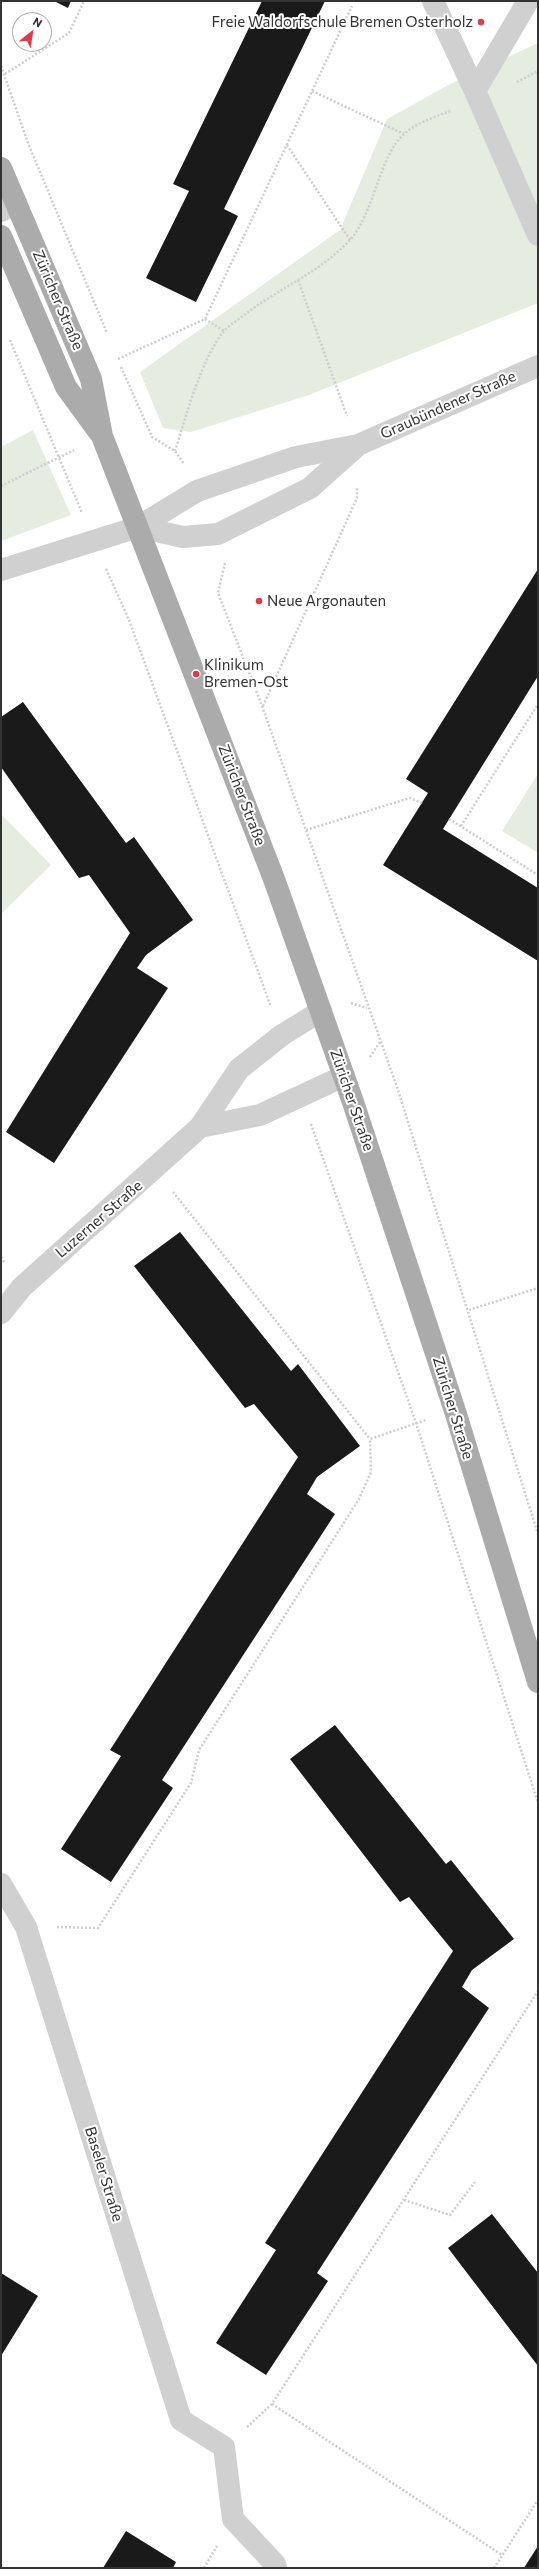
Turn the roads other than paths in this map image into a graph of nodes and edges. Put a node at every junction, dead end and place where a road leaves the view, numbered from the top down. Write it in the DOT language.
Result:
graph roads {
  1 [pos="433,1"];
  2 [pos="528,1"];
  3 [pos="478,95"];
  4 [pos="1,168"];
  5 [pos="8,207"];
  6 [pos="538,235"];
  7 [pos="1,236"];
  8 [pos="538,366"];
  9 [pos="102,436"];
  10 [pos="358,445"];
  11 [pos="138,527"];
  12 [pos="1,570"];
  13 [pos="321,1011"];
  14 [pos="344,1076"];
  15 [pos="200,1127"];
  16 [pos="1,1313"];
  17 [pos="538,1682"];
  18 [pos="1,1884"];
  19 [pos="276,2568"];
  1 -- 3 [label="street"];
  2 -- 3 [label="street"];
  3 -- 6 [label="street"];
  4 -- 5 [label="main road, Züricher Straße"];
  5 -- 9 [label="main road, Züricher Straße"];
  7 -- 9 [label="main road, Züricher Straße"];
  8 -- 10 [label="street, Graubündener Straße"];
  9 -- 11 [label="main road, Züricher Straße"];
  10 -- 11 [label="street, Graubündener Straße"];
  10 -- 11 [label="street, Graubündener Straße"];
  11 -- 12 [label="street"];
  11 -- 13 [label="main road, Züricher Straße"];
  13 -- 14 [label="main road, Züricher Straße"];
  13 -- 15 [label="street, Luzerner Straße"];
  14 -- 15 [label="street"];
  14 -- 17 [label="main road, Züricher Straße"];
  15 -- 16 [label="street, Luzerner Straße"];
  18 -- 19 [label="street, Baseler Straße"];
}
